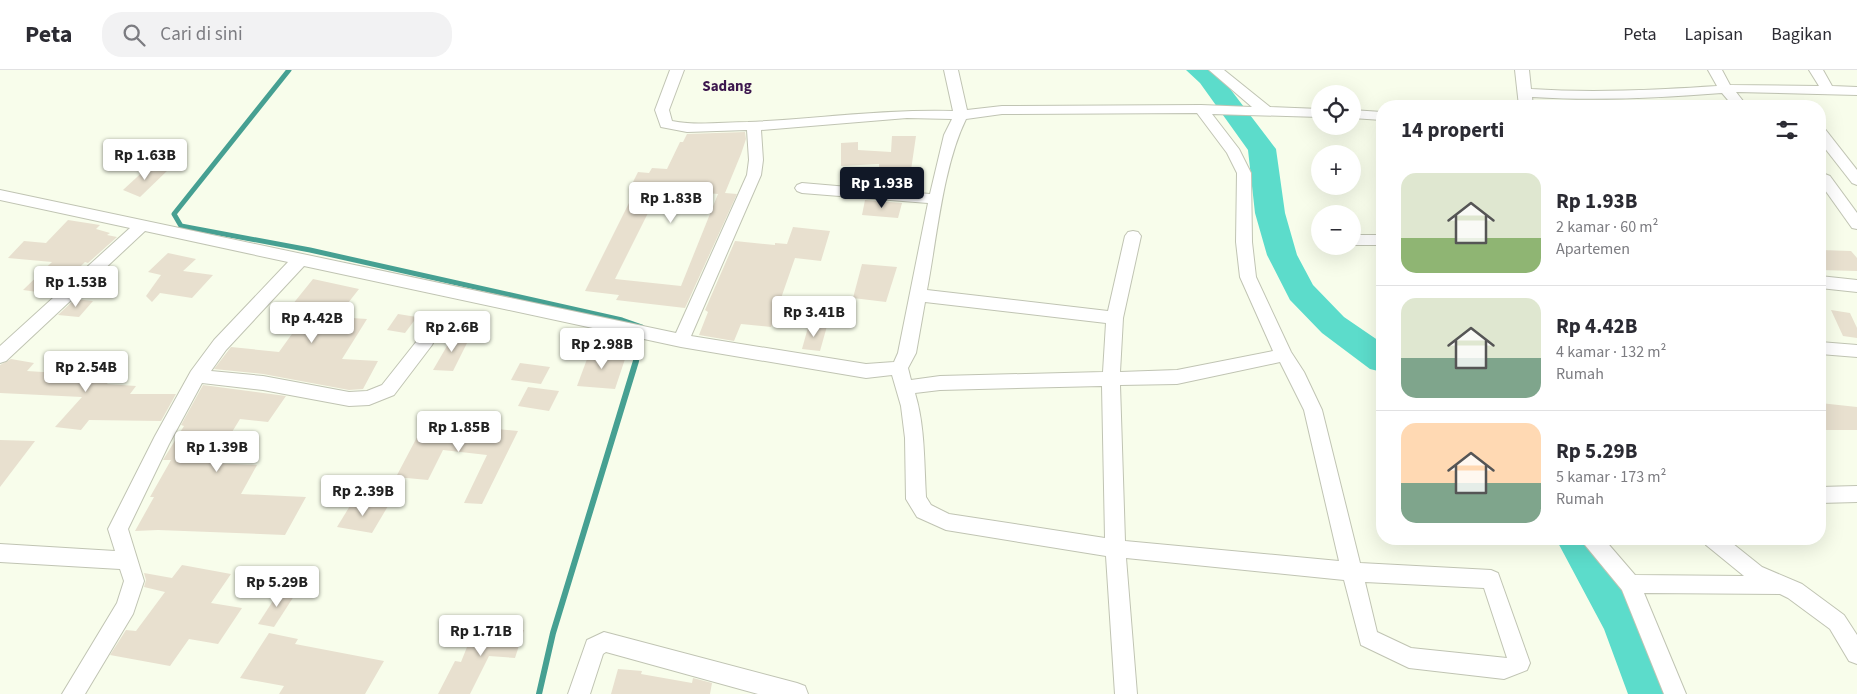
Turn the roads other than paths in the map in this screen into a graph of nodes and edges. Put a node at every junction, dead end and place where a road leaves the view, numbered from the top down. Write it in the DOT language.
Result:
graph roads {
  1 [pos="677,70"];
  2 [pos="951,70"];
  3 [pos="1216,70"];
  4 [pos="1522,70"];
  5 [pos="1715,70"];
  6 [pos="1816,70"];
  7 [pos="1726,89"];
  8 [pos="1828,90"];
  9 [pos="1857,90"];
  10 [pos="1664,94"];
  11 [pos="1526,100"];
  12 [pos="1668,100"];
  13 [pos="1735,100"];
  14 [pos="1201,110"];
  15 [pos="1260,111"];
  16 [pos="1311,113"];
  17 [pos="961,115"];
  18 [pos="1361,115"];
  19 [pos="1376,116"];
  20 [pos="754,126"];
  21 [pos="1826,140"];
  22 [pos="1826,179"];
  23 [pos="1857,181"];
  24 [pos="1826,183"];
  25 [pos="802,188"];
  26 [pos="1,196"];
  27 [pos="936,198"];
  28 [pos="1857,224"];
  29 [pos="142,226"];
  30 [pos="1133,236"];
  31 [pos="1361,240"];
  32 [pos="1376,240"];
  33 [pos="300,260"];
  34 [pos="1826,283"];
  35 [pos="1857,286"];
  36 [pos="918,294"];
  37 [pos="1115,318"];
  38 [pos="673,340"];
  39 [pos="426,341"];
  40 [pos="1826,348"];
  41 [pos="1857,351"];
  42 [pos="1284,355"];
  43 [pos="0,356"];
  44 [pos="899,368"];
  45 [pos="197,376"];
  46 [pos="1111,379"];
  47 [pos="906,387"];
  48 [pos="1857,494"];
  49 [pos="1826,495"];
  50 [pos="1597,545"];
  51 [pos="1720,545"];
  52 [pos="1115,548"];
  53 [pos="0,553"];
  54 [pos="129,561"];
  55 [pos="1351,571"];
  56 [pos="1630,584"];
  57 [pos="1784,586"];
  58 [pos="1855,647"];
  59 [pos="73,694"];
  60 [pos="580,694"];
  61 [pos="797,694"];
  62 [pos="1126,694"];
  63 [pos="1675,694"];
  1 -- 20 [label="street"];
  2 -- 17 [label="street"];
  3 -- 15 [label="street"];
  4 -- 11 [label="street"];
  5 -- 7 [label="street"];
  6 -- 8 [label="street"];
  7 -- 8 [label="street"];
  7 -- 10 [label="street"];
  7 -- 13 [label="street"];
  8 -- 9 [label="street"];
  10 -- 11 [label="street"];
  10 -- 12 [label="street"];
  14 -- 15 [label="street"];
  14 -- 17 [label="street"];
  14 -- 42 [label="street"];
  15 -- 16 [label="street"];
  17 -- 20 [label="street"];
  17 -- 27 [label="street"];
  18 -- 19 [label="street"];
  20 -- 38 [label="street"];
  21 -- 23 [label="street"];
  22 -- 23 [label="street"];
  24 -- 28 [label="street"];
  25 -- 27 [label="street"];
  26 -- 29 [label="street"];
  27 -- 36 [label="street"];
  29 -- 33 [label="street"];
  29 -- 43 [label="street"];
  30 -- 37 [label="street"];
  31 -- 32 [label="street"];
  33 -- 38 [label="street"];
  33 -- 45 [label="street"];
  34 -- 35 [label="street"];
  36 -- 37 [label="street"];
  36 -- 44 [label="street"];
  37 -- 46 [label="street"];
  38 -- 44 [label="street"];
  39 -- 45 [label="street"];
  40 -- 41 [label="street"];
  42 -- 46 [label="street"];
  42 -- 55 [label="street"];
  44 -- 47 [label="street"];
  45 -- 54 [label="street"];
  46 -- 47 [label="street"];
  46 -- 52 [label="street"];
  47 -- 52 [label="street"];
  48 -- 49 [label="street"];
  50 -- 56 [label="street"];
  51 -- 57 [label="street"];
  52 -- 55 [label="street"];
  52 -- 62 [label="street"];
  53 -- 54 [label="street"];
  54 -- 59 [label="street"];
  55 -- 55 [label="street"];
  56 -- 57 [label="street"];
  56 -- 63 [label="street"];
  57 -- 58 [label="street"];
  60 -- 61 [label="street"];
}
